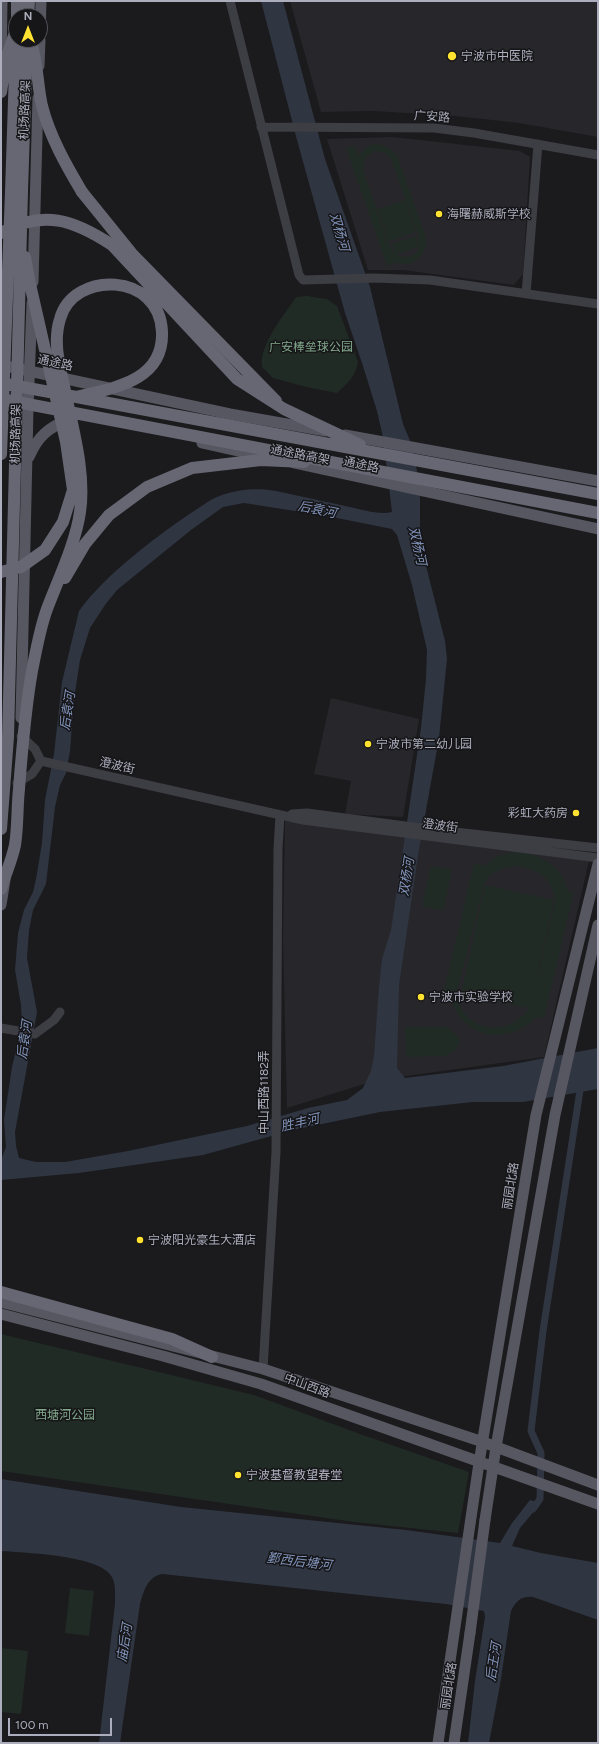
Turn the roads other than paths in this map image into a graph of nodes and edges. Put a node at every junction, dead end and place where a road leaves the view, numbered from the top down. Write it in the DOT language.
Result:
graph roads {
  1 [pos="2,1"];
  2 [pos="230,1"];
  3 [pos="10,48"];
  4 [pos="16,48"];
  5 [pos="29,48"];
  6 [pos="33,48"];
  7 [pos="40,48"];
  8 [pos="1,73"];
  9 [pos="1,92"];
  10 [pos="262,127"];
  11 [pos="538,144"];
  12 [pos="598,155"];
  13 [pos="1,233"];
  14 [pos="20,239"];
  15 [pos="526,294"];
  16 [pos="598,304"];
  17 [pos="1,365"];
  18 [pos="30,372"];
  19 [pos="1,383"];
  20 [pos="76,397"];
  21 [pos="1,399"];
  22 [pos="1,403"];
  23 [pos="28,409"];
  24 [pos="284,409"];
  25 [pos="73,418"];
  26 [pos="379,447"];
  27 [pos="1,454"];
  28 [pos="326,460"];
  29 [pos="27,462"];
  30 [pos="598,481"];
  31 [pos="598,494"];
  32 [pos="598,513"];
  33 [pos="598,529"];
  34 [pos="1,572"];
  35 [pos="46,612"];
  36 [pos="20,736"];
  37 [pos="42,761"];
  38 [pos="16,783"];
  39 [pos="280,815"];
  40 [pos="1,828"];
  41 [pos="428,833"];
  42 [pos="598,848"];
  43 [pos="598,858"];
  44 [pos="598,864"];
  45 [pos="1,889"];
  46 [pos="1,906"];
  47 [pos="598,925"];
  48 [pos="60,1012"];
  49 [pos="1,1028"];
  50 [pos="1,1292"];
  51 [pos="1,1302"];
  52 [pos="1,1314"];
  53 [pos="212,1357"];
  54 [pos="263,1369"];
  55 [pos="483,1442"];
  56 [pos="496,1447"];
  57 [pos="479,1462"];
  58 [pos="492,1468"];
  59 [pos="598,1485"];
  60 [pos="598,1504"];
  61 [pos="438,1743"];
  62 [pos="454,1743"];
  1 -- 8 [label="main road"];
  2 -- 10 [label="street"];
  3 -- 9 [label="highway"];
  4 -- 27 [label="highway, 机场路高架, bridge"];
  5 -- 14 [label="highway, 机场路高架, bridge"];
  6 -- 24 [label="highway, bridge"];
  7 -- 18 [label="main road"];
  10 -- 11 [label="street, 广安路"];
  10 -- 15 [label="street"];
  11 -- 12 [label="street, 广安路"];
  11 -- 15 [label="street"];
  13 -- 24 [label="highway, bridge"];
  14 -- 34 [label="highway, bridge"];
  14 -- 40 [label="highway, 机场路高架, bridge"];
  15 -- 16 [label="street"];
  17 -- 18 [label="main road, 通途路"];
  18 -- 23 [label="main road"];
  18 -- 26 [label="main road, 通途路"];
  19 -- 20 [label="highway, 通途路高架, bridge"];
  20 -- 26 [label="highway, 通途路高架, bridge"];
  20 -- 35 [label="highway, bridge"];
  21 -- 28 [label="highway, 通途路高架, bridge"];
  22 -- 23 [label="main road, 通途路"];
  23 -- 25 [label="main road, 通途路"];
  23 -- 29 [label="main road"];
  24 -- 26 [label="highway, bridge"];
  25 -- 29 [label="main road"];
  25 -- 33 [label="main road, 通途路"];
  26 -- 30 [label="main road, 通途路"];
  26 -- 31 [label="highway, 通途路高架, bridge"];
  28 -- 32 [label="highway, 通途路高架, bridge"];
  28 -- 35 [label="highway, bridge"];
  29 -- 36 [label="main road"];
  35 -- 45 [label="highway, bridge"];
  36 -- 37 [label="street"];
  36 -- 38 [label="main road"];
  37 -- 38 [label="street"];
  37 -- 39 [label="street, 澄波街"];
  38 -- 46 [label="main road"];
  39 -- 41 [label="street, 澄波街"];
  39 -- 54 [label="street, 中山西路1182弄"];
  41 -- 42 [label="street, 澄波街"];
  41 -- 43 [label="street, 澄波街"];
  44 -- 55 [label="main road, 丽园北路"];
  47 -- 56 [label="main road"];
  48 -- 49 [label="street"];
  50 -- 53 [label="highway"];
  51 -- 53 [label="main road, 中山西路"];
  52 -- 57 [label="main road, 中山西路"];
  53 -- 54 [label="main road, 中山西路"];
  54 -- 55 [label="main road, 中山西路"];
  55 -- 56 [label="main road, 中山西路"];
  55 -- 57 [label="main road, 丽园北路"];
  56 -- 58 [label="main road"];
  56 -- 59 [label="main road, 中山西路"];
  57 -- 58 [label="main road, 中山西路"];
  57 -- 61 [label="main road, 丽园北路"];
  58 -- 60 [label="main road, 中山西路"];
  58 -- 62 [label="main road, 丽园北路, bridge"];
}
